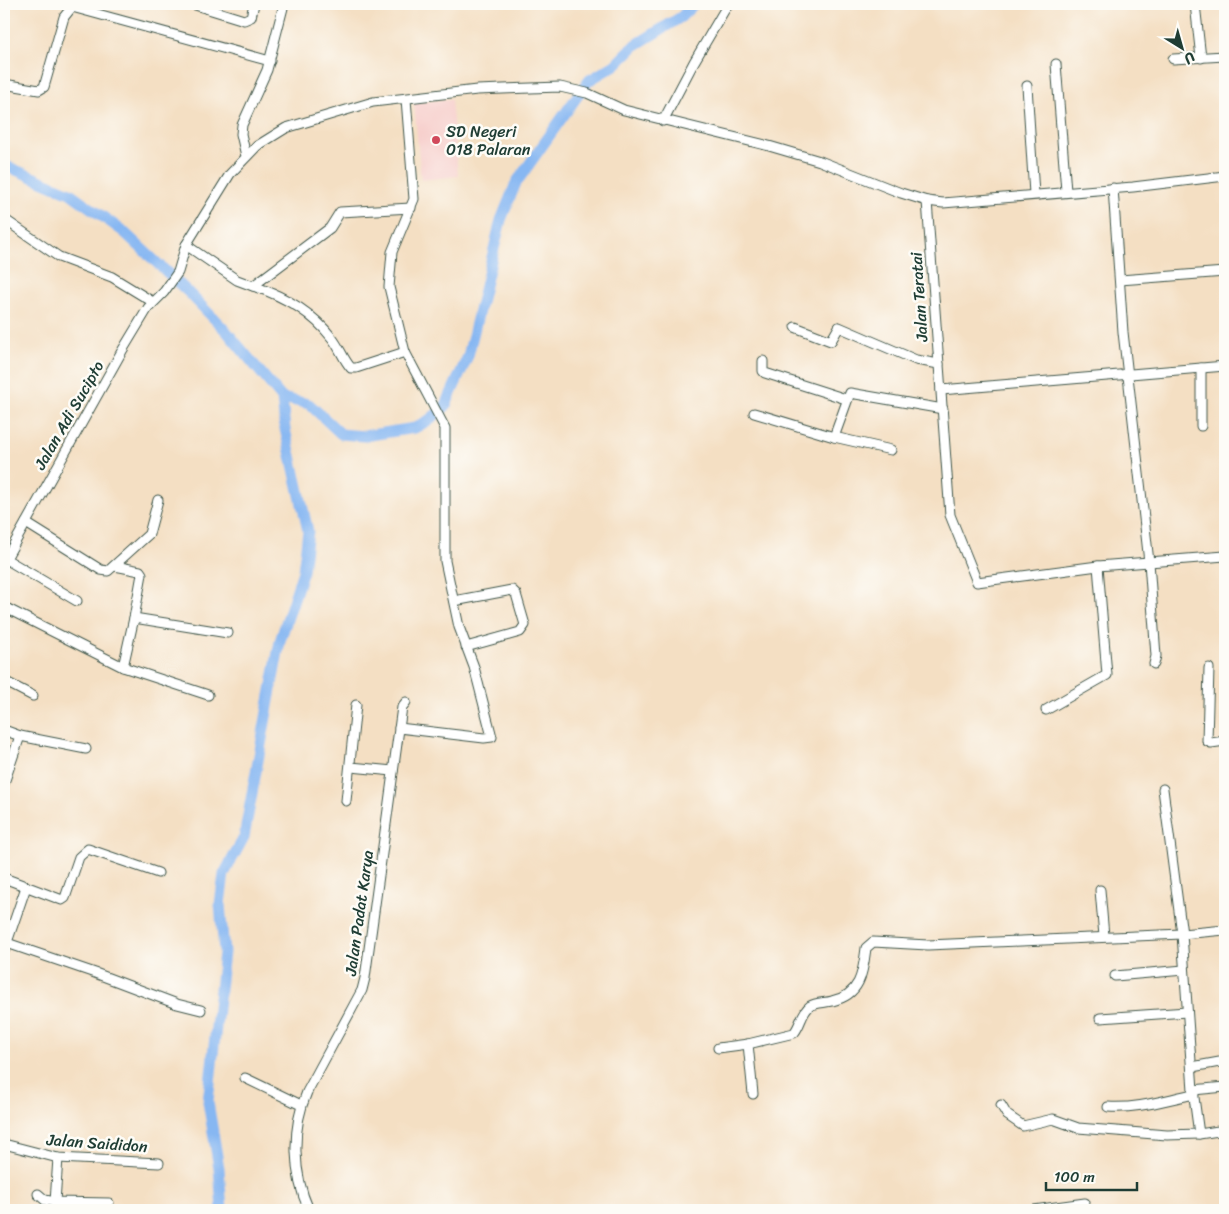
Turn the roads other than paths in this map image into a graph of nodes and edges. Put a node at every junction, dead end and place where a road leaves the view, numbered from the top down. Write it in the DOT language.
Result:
graph roads {
  1 [pos="192,4"];
  2 [pos="254,4"];
  3 [pos="284,4"];
  4 [pos="728,4"];
  5 [pos="1195,4"];
  6 [pos="1225,56"];
  7 [pos="1201,58"];
  8 [pos="1173,59"];
  9 [pos="270,61"];
  10 [pos="1056,64"];
  11 [pos="4,84"];
  12 [pos="1027,86"];
  13 [pos="406,99"];
  14 [pos="663,121"];
  15 [pos="246,156"];
  16 [pos="1225,176"];
  17 [pos="1113,188"];
  18 [pos="1066,191"];
  19 [pos="1034,194"];
  20 [pos="927,201"];
  21 [pos="411,208"];
  22 [pos="4,219"];
  23 [pos="186,245"];
  24 [pos="1225,272"];
  25 [pos="1120,280"];
  26 [pos="252,286"];
  27 [pos="153,302"];
  28 [pos="795,327"];
  29 [pos="405,352"];
  30 [pos="763,362"];
  31 [pos="939,364"];
  32 [pos="1225,366"];
  33 [pos="1201,368"];
  34 [pos="1127,375"];
  35 [pos="941,390"];
  36 [pos="846,399"];
  37 [pos="943,409"];
  38 [pos="754,413"];
  39 [pos="1201,426"];
  40 [pos="834,437"];
  41 [pos="891,450"];
  42 [pos="158,500"];
  43 [pos="26,523"];
  44 [pos="1225,556"];
  45 [pos="4,559"];
  46 [pos="1149,562"];
  47 [pos="115,566"];
  48 [pos="1098,566"];
  49 [pos="77,601"];
  50 [pos="454,601"];
  51 [pos="4,607"];
  52 [pos="134,618"];
  53 [pos="228,633"];
  54 [pos="466,647"];
  55 [pos="1154,664"];
  56 [pos="123,667"];
  57 [pos="1209,668"];
  58 [pos="4,682"];
  59 [pos="208,695"];
  60 [pos="33,696"];
  61 [pos="406,702"];
  62 [pos="356,705"];
  63 [pos="1046,710"];
  64 [pos="400,728"];
  65 [pos="4,730"];
  66 [pos="20,736"];
  67 [pos="1225,742"];
  68 [pos="86,749"];
  69 [pos="351,767"];
  70 [pos="393,771"];
  71 [pos="4,783"];
  72 [pos="1163,789"];
  73 [pos="346,801"];
  74 [pos="158,873"];
  75 [pos="4,878"];
  76 [pos="26,887"];
  77 [pos="1100,890"];
  78 [pos="1225,930"];
  79 [pos="1182,934"];
  80 [pos="1104,936"];
  81 [pos="5,945"];
  82 [pos="1184,970"];
  83 [pos="1115,976"];
  84 [pos="202,1010"];
  85 [pos="1187,1012"];
  86 [pos="1100,1018"];
  87 [pos="748,1044"];
  88 [pos="718,1048"];
  89 [pos="1225,1061"];
  90 [pos="1192,1067"];
  91 [pos="245,1078"];
  92 [pos="1225,1087"];
  93 [pos="1194,1092"];
  94 [pos="753,1094"];
  95 [pos="301,1105"];
  96 [pos="1001,1105"];
  97 [pos="1108,1107"];
  98 [pos="1225,1130"];
  99 [pos="1199,1134"];
  100 [pos="4,1144"];
  101 [pos="58,1158"];
  102 [pos="159,1163"];
  103 [pos="38,1194"];
  104 [pos="55,1202"];
  105 [pos="1085,1202"];
  106 [pos="109,1203"];
  107 [pos="309,1210"];
  108 [pos="1034,1210"];
  109 [pos="1049,1210"];
  1 -- 2 [label="street"];
  3 -- 9 [label="street"];
  4 -- 14 [label="street"];
  5 -- 7 [label="street"];
  6 -- 7 [label="street"];
  7 -- 8 [label="street"];
  9 -- 11 [label="street"];
  9 -- 15 [label="street"];
  10 -- 18 [label="street"];
  12 -- 19 [label="street"];
  13 -- 14 [label="street, Jalan Adi Sucipto"];
  13 -- 15 [label="street, Jalan Adi Sucipto"];
  13 -- 21 [label="street"];
  14 -- 20 [label="street, Jalan Adi Sucipto"];
  15 -- 23 [label="street, Jalan Adi Sucipto"];
  16 -- 17 [label="street, Jalan Adi Sucipto"];
  17 -- 18 [label="street, Jalan Adi Sucipto"];
  17 -- 25 [label="street"];
  18 -- 19 [label="street, Jalan Adi Sucipto"];
  19 -- 20 [label="street, Jalan Adi Sucipto"];
  20 -- 31 [label="street, Jalan Teratai"];
  21 -- 26 [label="street"];
  21 -- 29 [label="street"];
  22 -- 27 [label="street"];
  23 -- 26 [label="street"];
  23 -- 27 [label="street, Jalan Adi Sucipto"];
  24 -- 25 [label="street"];
  25 -- 34 [label="street"];
  26 -- 29 [label="street"];
  27 -- 43 [label="street, Jalan Adi Sucipto"];
  28 -- 31 [label="street"];
  29 -- 50 [label="street"];
  30 -- 36 [label="street"];
  31 -- 35 [label="street, Jalan Teratai"];
  32 -- 33 [label="street"];
  33 -- 34 [label="street"];
  33 -- 39 [label="street"];
  34 -- 35 [label="street"];
  34 -- 46 [label="street"];
  35 -- 37 [label="street, Jalan Teratai"];
  36 -- 37 [label="street"];
  36 -- 40 [label="street"];
  37 -- 48 [label="street, Jalan Teratai"];
  38 -- 40 [label="street"];
  40 -- 41 [label="street"];
  42 -- 47 [label="street"];
  43 -- 45 [label="street, Jalan Adi Sucipto"];
  43 -- 47 [label="street"];
  44 -- 46 [label="street"];
  45 -- 49 [label="street"];
  46 -- 48 [label="street"];
  46 -- 55 [label="street"];
  47 -- 52 [label="street"];
  48 -- 63 [label="street"];
  50 -- 54 [label="street"];
  50 -- 54 [label="street"];
  51 -- 56 [label="street"];
  52 -- 53 [label="street"];
  52 -- 56 [label="street"];
  54 -- 64 [label="street"];
  56 -- 59 [label="street"];
  57 -- 67 [label="street"];
  58 -- 60 [label="street"];
  61 -- 64 [label="street, Jalan Padat Karya"];
  62 -- 69 [label="street"];
  64 -- 70 [label="street, Jalan Padat Karya"];
  65 -- 66 [label="street"];
  66 -- 68 [label="street"];
  66 -- 71 [label="street"];
  69 -- 70 [label="street"];
  69 -- 73 [label="street"];
  70 -- 95 [label="street, Jalan Padat Karya"];
  72 -- 79 [label="street"];
  74 -- 76 [label="street"];
  75 -- 76 [label="street"];
  76 -- 81 [label="street"];
  77 -- 80 [label="street"];
  78 -- 79 [label="street"];
  79 -- 80 [label="street"];
  79 -- 82 [label="street"];
  80 -- 87 [label="street"];
  81 -- 84 [label="street"];
  82 -- 83 [label="street"];
  82 -- 85 [label="street"];
  85 -- 86 [label="street"];
  85 -- 90 [label="street"];
  87 -- 88 [label="street"];
  87 -- 94 [label="street"];
  89 -- 90 [label="street"];
  90 -- 93 [label="street"];
  91 -- 95 [label="street"];
  92 -- 93 [label="street"];
  93 -- 97 [label="street"];
  93 -- 99 [label="street"];
  95 -- 107 [label="street, Jalan Padat Karya"];
  96 -- 99 [label="street"];
  98 -- 99 [label="street"];
  100 -- 101 [label="street, Jalan Saididon"];
  101 -- 102 [label="street, Jalan Saididon"];
  101 -- 104 [label="street"];
  103 -- 104 [label="street"];
  104 -- 106 [label="street"];
  105 -- 109 [label="street"];
  108 -- 109 [label="street"];
}
